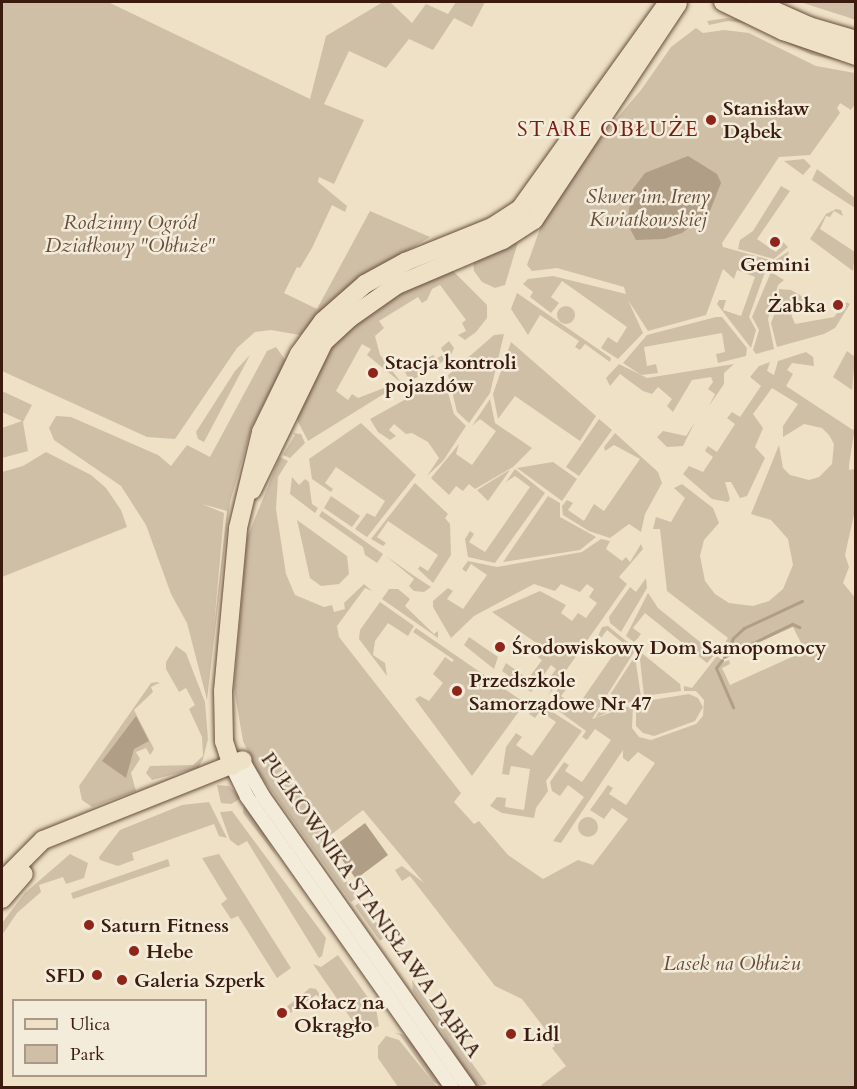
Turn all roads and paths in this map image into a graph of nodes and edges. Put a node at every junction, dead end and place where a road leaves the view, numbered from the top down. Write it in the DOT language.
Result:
graph roads {
  1 [pos="668,2"];
  2 [pos="679,2"];
  3 [pos="723,2"];
  4 [pos="756,2"];
  5 [pos="855,40"];
  6 [pos="855,56"];
  7 [pos="453,252"];
  8 [pos="238,764"];
  9 [pos="71,830"];
  10 [pos="2,881"];
  11 [pos="2,899"];
  12 [pos="452,1088"];
  13 [pos="469,1088"];
  1 -- 7 [label="main road, PUŁKOWNIKA STANISŁAWA DĄBKA"];
  2 -- 7 [label="main road, PUŁKOWNIKA STANISŁAWA DĄBKA"];
  3 -- 6 [label="main road"];
  4 -- 5 [label="main road"];
  7 -- 8 [label="main road, PUŁKOWNIKA STANISŁAWA DĄBKA"];
  8 -- 9 [label="main road"];
  8 -- 12 [label="street, PUŁKOWNIKA STANISŁAWA DĄBKA"];
  8 -- 13 [label="street, PUŁKOWNIKA STANISŁAWA DĄBKA"];
  9 -- 10 [label="main road"];
  9 -- 11 [label="main road"];
}
